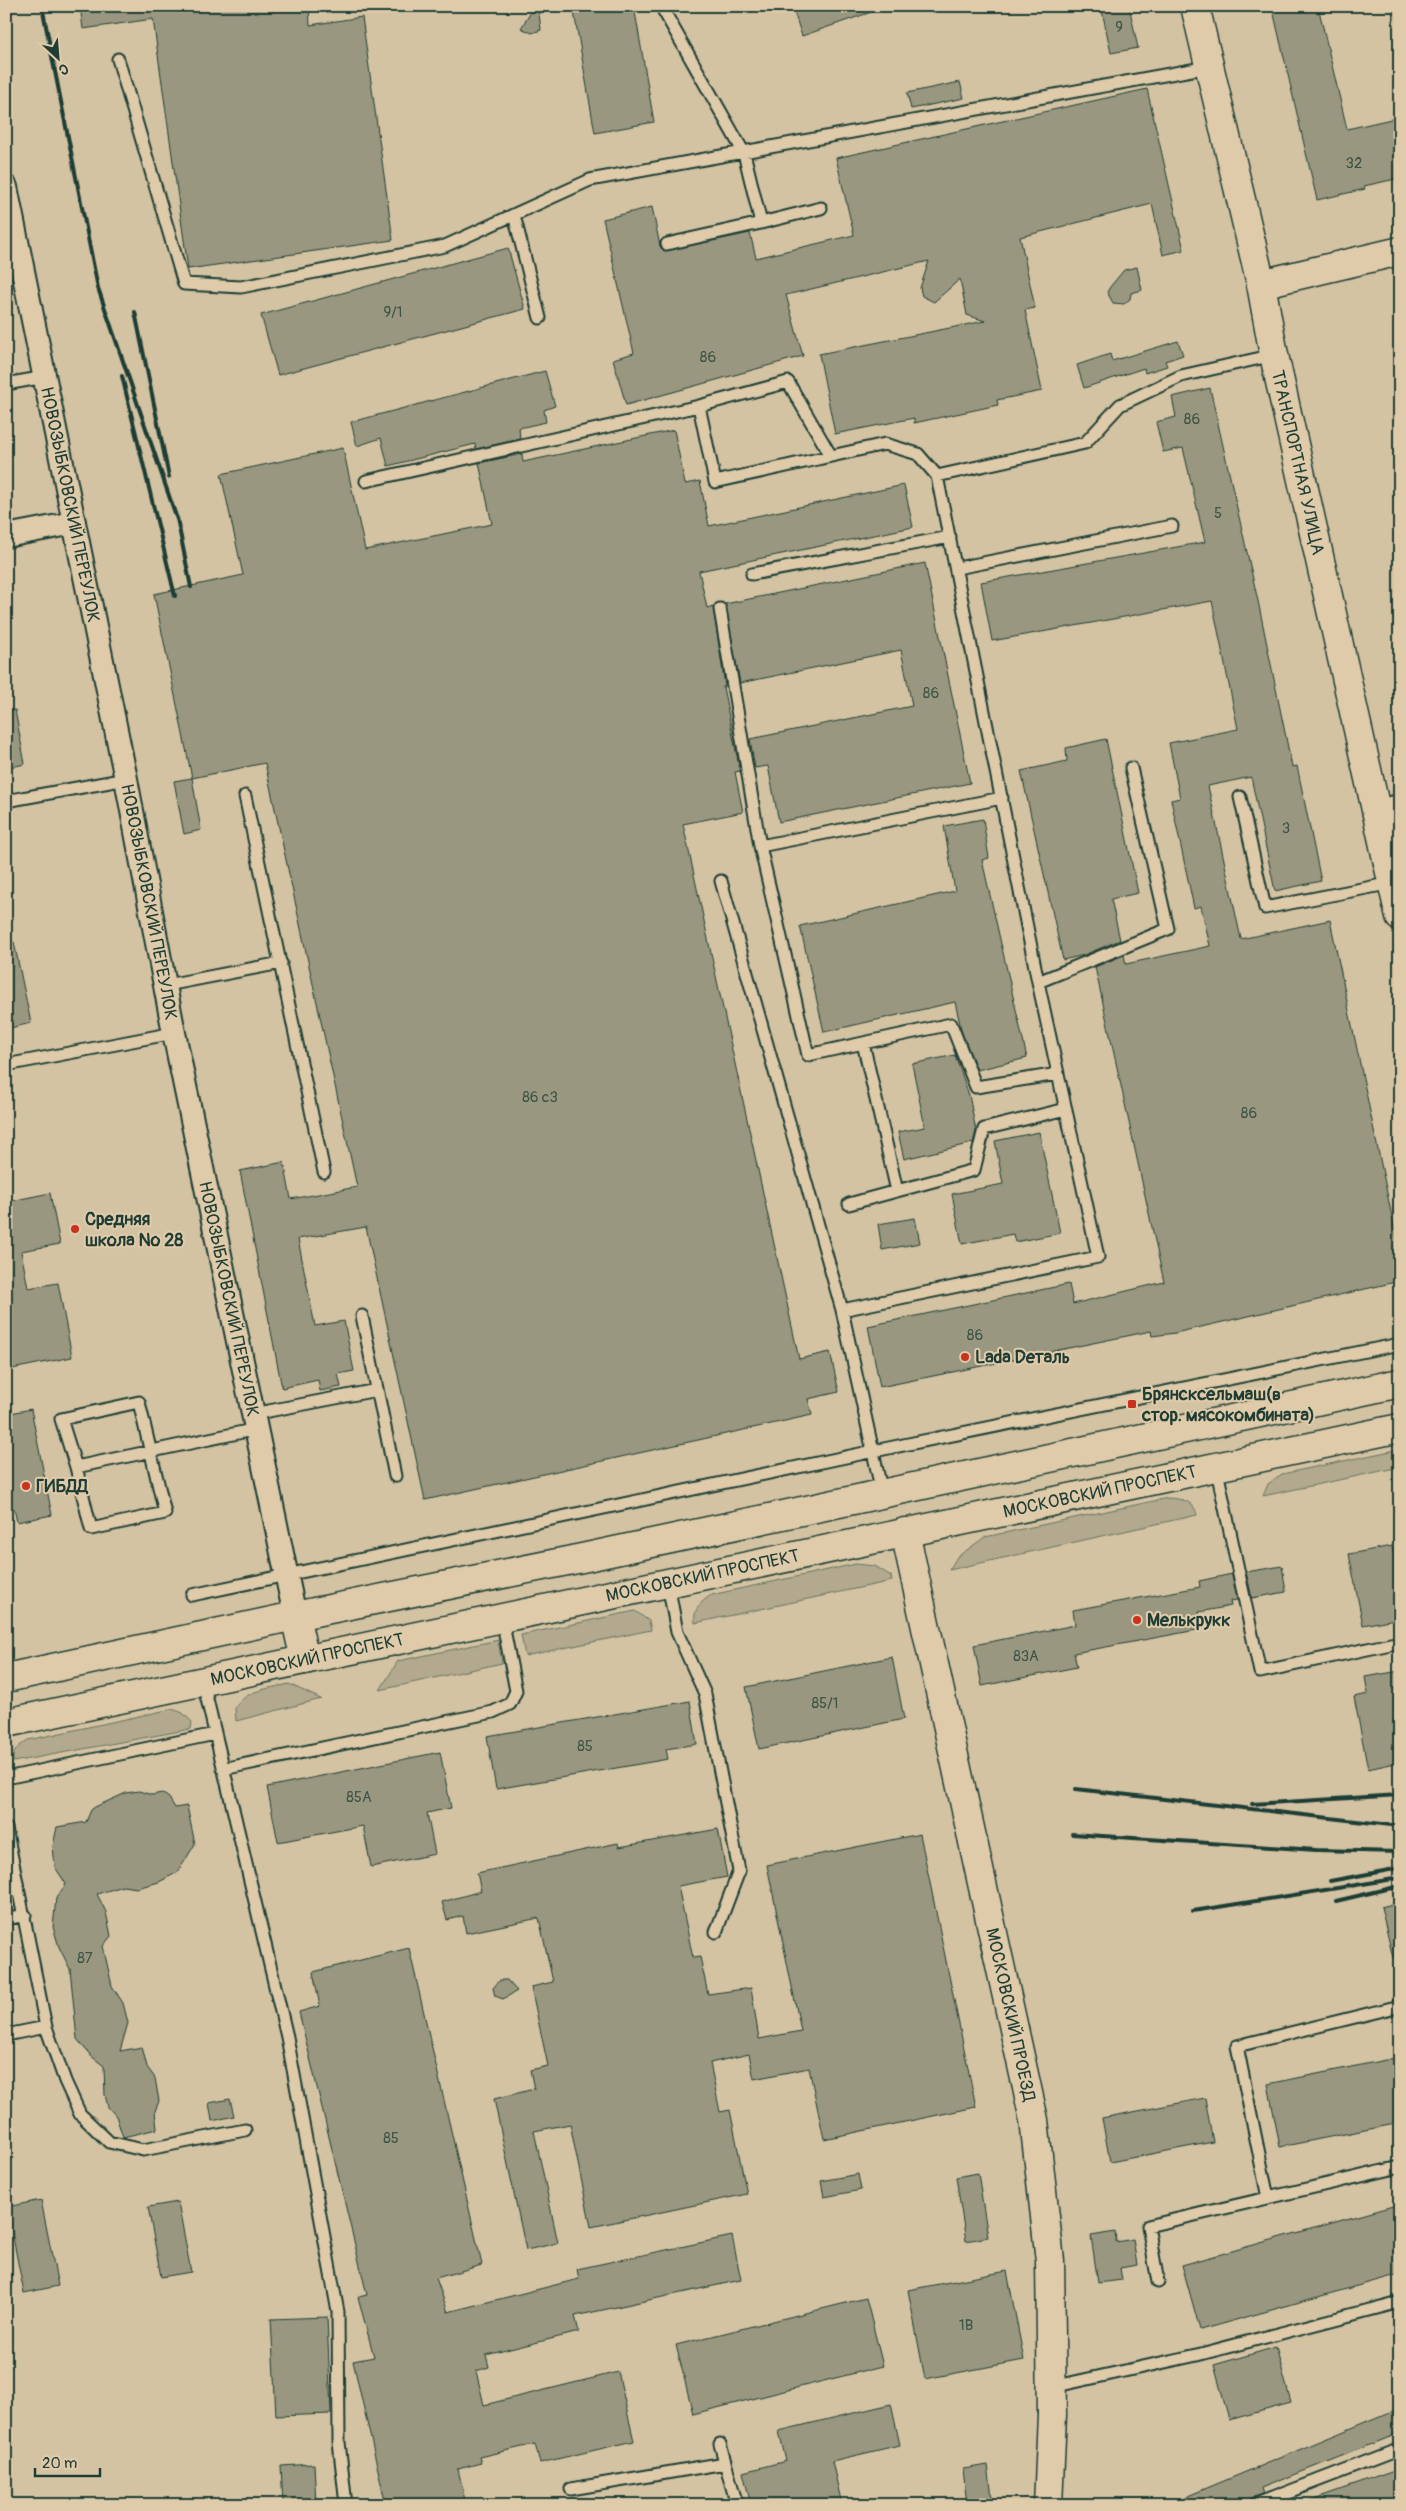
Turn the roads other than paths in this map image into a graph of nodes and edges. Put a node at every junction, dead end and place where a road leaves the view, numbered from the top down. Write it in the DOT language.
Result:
graph roads {
  1 [pos="660,6"];
  2 [pos="1195,6"];
  3 [pos="118,60"];
  4 [pos="1208,67"];
  5 [pos="744,153"];
  6 [pos="6,187"];
  7 [pos="821,208"];
  8 [pos="514,215"];
  9 [pos="761,223"];
  10 [pos="667,244"];
  11 [pos="1400,251"];
  12 [pos="1262,284"];
  13 [pos="540,318"];
  14 [pos="1274,355"];
  15 [pos="45,377"];
  16 [pos="6,384"];
  17 [pos="699,406"];
  18 [pos="831,456"];
  19 [pos="938,476"];
  20 [pos="366,481"];
  21 [pos="74,523"];
  22 [pos="1172,526"];
  23 [pos="6,536"];
  24 [pos="950,536"];
  25 [pos="957,568"];
  26 [pos="752,574"];
  27 [pos="720,608"];
  28 [pos="1131,768"];
  29 [pos="126,779"];
  30 [pos="245,796"];
  31 [pos="1002,798"];
  32 [pos="1240,798"];
  33 [pos="6,801"];
  34 [pos="1388,809"];
  35 [pos="760,846"];
  36 [pos="721,881"];
  37 [pos="1392,883"];
  38 [pos="1400,917"];
  39 [pos="280,963"];
  40 [pos="1038,982"];
  41 [pos="167,985"];
  42 [pos="174,1033"];
  43 [pos="863,1043"];
  44 [pos="6,1065"];
  45 [pos="1058,1074"];
  46 [pos="1066,1109"];
  47 [pos="324,1172"];
  48 [pos="897,1191"];
  49 [pos="850,1204"];
  50 [pos="842,1310"];
  51 [pos="362,1316"];
  52 [pos="1400,1344"];
  53 [pos="1400,1384"];
  54 [pos="377,1390"];
  55 [pos="255,1421"];
  56 [pos="1400,1428"];
  57 [pos="150,1451"];
  58 [pos="874,1451"];
  59 [pos="1216,1466"];
  60 [pos="76,1467"];
  61 [pos="395,1476"];
  62 [pos="882,1493"];
  63 [pos="905,1532"];
  64 [pos="286,1575"];
  65 [pos="668,1584"];
  66 [pos="192,1595"];
  67 [pos="295,1616"];
  68 [pos="502,1619"];
  69 [pos="1400,1642"];
  70 [pos="305,1660"];
  71 [pos="6,1678"];
  72 [pos="203,1682"];
  73 [pos="6,1723"];
  74 [pos="215,1734"];
  75 [pos="223,1769"];
  76 [pos="6,1778"];
  77 [pos="6,1828"];
  78 [pos="25,1915"];
  79 [pos="6,1919"];
  80 [pos="716,1932"];
  81 [pos="1400,2006"];
  82 [pos="46,2027"];
  83 [pos="6,2035"];
  84 [pos="245,2130"];
  85 [pos="1400,2168"];
  86 [pos="1268,2198"];
  87 [pos="1158,2282"];
  88 [pos="1400,2302"];
  89 [pos="1052,2387"];
  90 [pos="720,2444"];
  91 [pos="1400,2449"];
  92 [pos="725,2463"];
  93 [pos="571,2489"];
  94 [pos="346,2505"];
  95 [pos="737,2505"];
  96 [pos="1048,2505"];
  97 [pos="1254,2505"];
  1 -- 5 [label="lane"];
  2 -- 4 [label="main road, ТРАНСПОРТНАЯ УЛИЦА"];
  3 -- 8 [label="lane"];
  4 -- 5 [label="lane"];
  4 -- 12 [label="main road, ТРАНСПОРТНАЯ УЛИЦА"];
  5 -- 8 [label="lane"];
  5 -- 9 [label="lane"];
  6 -- 15 [label="street, НОВОЗЫБКОВСКИЙ ПЕРЕУЛОК"];
  7 -- 9 [label="lane"];
  8 -- 13 [label="lane"];
  9 -- 10 [label="lane"];
  11 -- 12 [label="main road"];
  12 -- 14 [label="main road, ТРАНСПОРТНАЯ УЛИЦА"];
  14 -- 19 [label="lane"];
  14 -- 34 [label="main road, ТРАНСПОРТНАЯ УЛИЦА"];
  15 -- 16 [label="lane"];
  15 -- 21 [label="street, НОВОЗЫБКОВСКИЙ ПЕРЕУЛОК"];
  17 -- 18 [label="lane"];
  17 -- 18 [label="lane"];
  17 -- 20 [label="lane"];
  18 -- 19 [label="lane"];
  19 -- 24 [label="lane"];
  21 -- 23 [label="street"];
  21 -- 29 [label="street, НОВОЗЫБКОВСКИЙ ПЕРЕУЛОК"];
  22 -- 25 [label="lane"];
  24 -- 25 [label="lane"];
  24 -- 26 [label="lane"];
  25 -- 31 [label="lane"];
  27 -- 35 [label="lane"];
  28 -- 40 [label="lane"];
  29 -- 33 [label="lane"];
  29 -- 41 [label="street, НОВОЗЫБКОВСКИЙ ПЕРЕУЛОК"];
  30 -- 39 [label="lane"];
  31 -- 35 [label="lane"];
  31 -- 40 [label="lane"];
  32 -- 37 [label="lane"];
  34 -- 37 [label="main road, ТРАНСПОРТНАЯ УЛИЦА"];
  35 -- 43 [label="lane"];
  36 -- 50 [label="lane"];
  37 -- 38 [label="main road, ТРАНСПОРТНАЯ УЛИЦА"];
  39 -- 41 [label="lane"];
  39 -- 47 [label="lane"];
  40 -- 45 [label="lane"];
  41 -- 42 [label="street, НОВОЗЫБКОВСКИЙ ПЕРЕУЛОК"];
  42 -- 44 [label="lane"];
  42 -- 55 [label="street, НОВОЗЫБКОВСКИЙ ПЕРЕУЛОК"];
  43 -- 45 [label="lane"];
  43 -- 48 [label="lane"];
  45 -- 46 [label="lane"];
  46 -- 48 [label="lane"];
  46 -- 50 [label="lane"];
  48 -- 49 [label="lane"];
  50 -- 58 [label="lane"];
  51 -- 54 [label="lane"];
  52 -- 58 [label="lane"];
  53 -- 62 [label="main road"];
  54 -- 55 [label="lane"];
  54 -- 61 [label="lane"];
  55 -- 57 [label="lane"];
  55 -- 64 [label="street, НОВОЗЫБКОВСКИЙ ПЕРЕУЛОК"];
  56 -- 59 [label="main road, МОСКОВСКИЙ ПРОСПЕКТ"];
  57 -- 60 [label="lane"];
  57 -- 60 [label="lane"];
  57 -- 60 [label="lane"];
  58 -- 62 [label="lane"];
  58 -- 64 [label="lane"];
  59 -- 63 [label="main road, МОСКОВСКИЙ ПРОСПЕКТ"];
  59 -- 69 [label="lane"];
  62 -- 67 [label="main road"];
  63 -- 65 [label="main road, МОСКОВСКИЙ ПРОСПЕКТ"];
  63 -- 89 [label="main road, МОСКОВСКИЙ ПРОЕЗД"];
  64 -- 66 [label="lane"];
  64 -- 67 [label="street, НОВОЗЫБКОВСКИЙ ПЕРЕУЛОК"];
  65 -- 68 [label="main road, МОСКОВСКИЙ ПРОСПЕКТ"];
  65 -- 80 [label="lane"];
  67 -- 70 [label="main road"];
  67 -- 71 [label="main road"];
  68 -- 70 [label="main road, МОСКОВСКИЙ ПРОСПЕКТ"];
  68 -- 75 [label="lane"];
  70 -- 72 [label="main road, МОСКОВСКИЙ ПРОСПЕКТ"];
  72 -- 73 [label="main road, МОСКОВСКИЙ ПРОСПЕКТ"];
  72 -- 74 [label="lane"];
  74 -- 75 [label="lane"];
  74 -- 76 [label="lane"];
  75 -- 94 [label="lane"];
  77 -- 78 [label="lane"];
  78 -- 79 [label="lane"];
  78 -- 82 [label="lane"];
  81 -- 86 [label="lane"];
  82 -- 83 [label="lane"];
  82 -- 84 [label="lane"];
  85 -- 86 [label="lane"];
  86 -- 87 [label="lane"];
  88 -- 89 [label="lane"];
  89 -- 96 [label="main road, МОСКОВСКИЙ ПРОЕЗД"];
  90 -- 92 [label="lane"];
  91 -- 97 [label="lane"];
  92 -- 93 [label="lane"];
  92 -- 95 [label="lane"];
}
